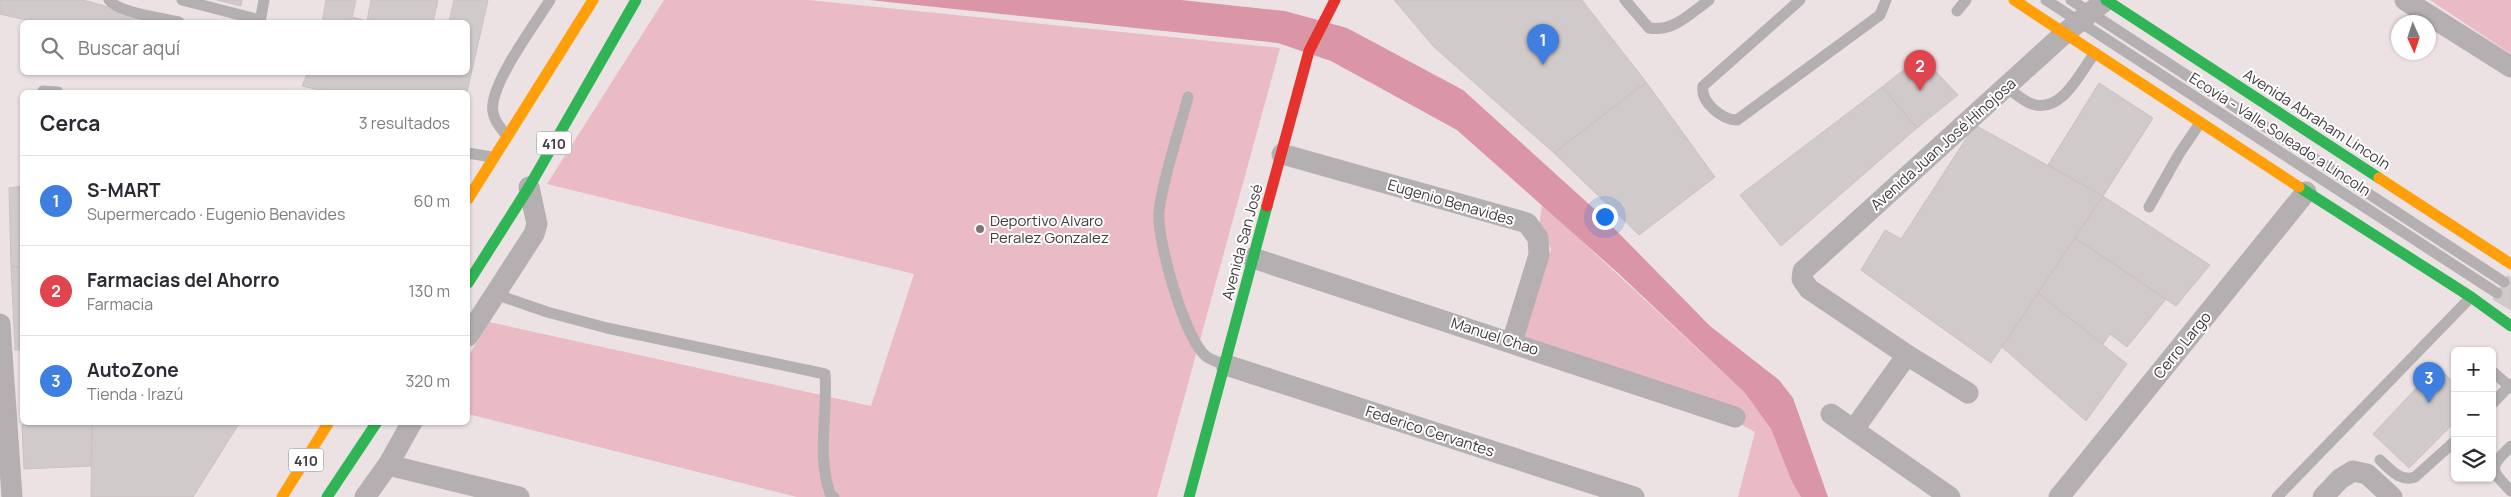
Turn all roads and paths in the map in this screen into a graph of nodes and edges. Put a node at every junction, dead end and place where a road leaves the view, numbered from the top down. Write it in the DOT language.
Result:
graph roads {
  1 [pos="108,0"];
  2 [pos="182,0"];
  3 [pos="264,0"];
  4 [pos="550,0"];
  5 [pos="593,0"];
  6 [pos="636,0"];
  7 [pos="1335,0"];
  8 [pos="1625,0"];
  9 [pos="1709,0"];
  10 [pos="1800,0"];
  11 [pos="1886,0"];
  12 [pos="1966,0"];
  13 [pos="2014,0"];
  14 [pos="2046,0"];
  15 [pos="2071,0"];
  16 [pos="2404,0"];
  17 [pos="1957,10"];
  18 [pos="2092,11"];
  19 [pos="171,20"];
  20 [pos="256,20"];
  21 [pos="260,20"];
  22 [pos="2095,53"];
  23 [pos="2511,67"];
  24 [pos="2006,87"];
  25 [pos="1188,97"];
  26 [pos="2200,123"];
  27 [pos="506,135"];
  28 [pos="470,153"];
  29 [pos="1282,154"];
  30 [pos="492,157"];
  31 [pos="529,187"];
  32 [pos="2306,192"];
  33 [pos="470,196"];
  34 [pos="2148,207"];
  35 [pos="1253,258"];
  36 [pos="2511,264"];
  37 [pos="470,280"];
  38 [pos="2504,282"];
  39 [pos="2497,293"];
  40 [pos="495,294"];
  41 [pos="2471,297"];
  42 [pos="0,324"];
  43 [pos="2511,326"];
  44 [pos="470,333"];
  45 [pos="1512,342"];
  46 [pos="1907,355"];
  47 [pos="1226,366"];
  48 [pos="2496,374"];
  49 [pos="2510,386"];
  50 [pos="1968,393"];
  51 [pos="2496,400"];
  52 [pos="1831,414"];
  53 [pos="1735,417"];
  54 [pos="327,425"];
  55 [pos="375,425"];
  56 [pos="410,425"];
  57 [pos="1854,430"];
  58 [pos="2451,445"];
  59 [pos="2511,446"];
  60 [pos="356,454"];
  61 [pos="2380,460"];
  62 [pos="388,465"];
  63 [pos="2511,491"];
  64 [pos="12,497"];
  65 [pos="282,497"];
  66 [pos="327,497"];
  67 [pos="340,497"];
  68 [pos="365,497"];
  69 [pos="519,497"];
  70 [pos="834,497"];
  71 [pos="1189,497"];
  72 [pos="1634,497"];
  73 [pos="1950,497"];
  74 [pos="2058,497"];
  75 [pos="2277,497"];
  76 [pos="2323,497"];
  77 [pos="2392,497"];
  1 -- 19 [label="lane"];
  2 -- 20 [label="lane"];
  3 -- 21 [label="lane"];
  4 -- 27 [label="lane"];
  5 -- 27 [label="main road"];
  6 -- 31 [label="main road, 410"];
  7 -- 29 [label="main road, Avenida San José"];
  8 -- 9 [label="lane"];
  10 -- 11 [label="lane"];
  12 -- 17 [label="lane"];
  13 -- 18 [label="main road"];
  14 -- 18 [label="lane, Ecovía - Valle Soleado a Lincoln"];
  15 -- 18 [label="lane"];
  16 -- 23 [label="street"];
  18 -- 22 [label="main road"];
  18 -- 24 [label="street, Avenida Juan José Hinojosa"];
  18 -- 36 [label="main road, Avenida Abraham Lincoln"];
  18 -- 38 [label="lane"];
  18 -- 39 [label="lane, Ecovía - Valle Soleado a Lincoln"];
  22 -- 24 [label="lane"];
  22 -- 26 [label="main road"];
  24 -- 46 [label="street, Avenida Juan José Hinojosa"];
  25 -- 47 [label="lane"];
  26 -- 32 [label="main road"];
  26 -- 34 [label="lane"];
  27 -- 30 [label="main road"];
  28 -- 30 [label="lane"];
  29 -- 35 [label="main road, Avenida San José"];
  29 -- 45 [label="street, Eugenio Benavides"];
  30 -- 33 [label="main road"];
  31 -- 37 [label="main road, 410"];
  31 -- 40 [label="street"];
  32 -- 41 [label="main road"];
  32 -- 74 [label="street, Cerro Largo"];
  35 -- 45 [label="street, Manuel Chao"];
  35 -- 47 [label="main road, Avenida San José"];
  40 -- 44 [label="street"];
  40 -- 70 [label="lane"];
  41 -- 43 [label="main road"];
  41 -- 75 [label="lane"];
  42 -- 64 [label="street"];
  45 -- 53 [label="street, Manuel Chao"];
  46 -- 50 [label="street"];
  46 -- 57 [label="street"];
  47 -- 71 [label="main road, Avenida San José"];
  47 -- 72 [label="street, Federico Cervantes"];
  48 -- 49 [label="lane"];
  49 -- 51 [label="lane"];
  52 -- 57 [label="street"];
  54 -- 65 [label="main road, 410"];
  55 -- 60 [label="main road, 410"];
  56 -- 62 [label="street"];
  57 -- 73 [label="street"];
  58 -- 61 [label="lane"];
  59 -- 63 [label="lane"];
  60 -- 66 [label="main road, 410"];
  60 -- 67 [label="main road"];
  62 -- 68 [label="street"];
  62 -- 69 [label="street"];
  76 -- 77 [label="street"];
}
